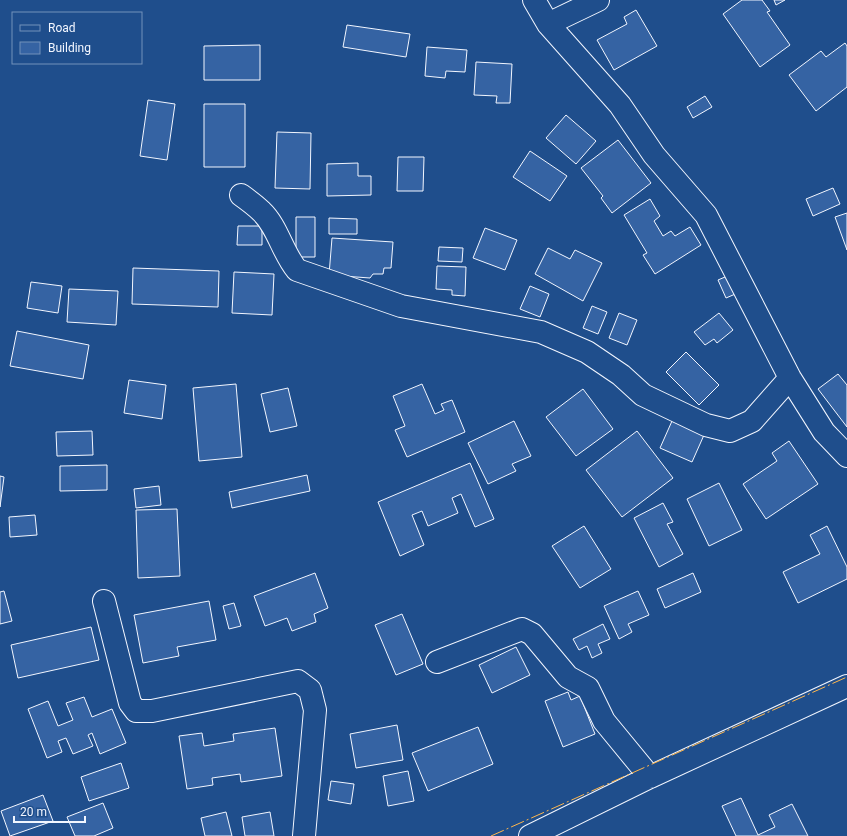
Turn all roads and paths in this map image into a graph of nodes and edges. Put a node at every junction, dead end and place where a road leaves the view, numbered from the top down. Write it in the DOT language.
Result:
graph roads {
  1 [pos="534,0"];
  2 [pos="598,0"];
  3 [pos="548,24"];
  4 [pos="241,195"];
  5 [pos="790,378"];
  6 [pos="847,456"];
  7 [pos="104,601"];
  8 [pos="437,662"];
  9 [pos="847,686"];
  10 [pos="650,777"];
  11 [pos="304,836"];
  12 [pos="530,836"];
  1 -- 3 [label="street"];
  2 -- 3 [label="street"];
  3 -- 5 [label="street"];
  4 -- 5 [label="street"];
  5 -- 6 [label="street"];
  7 -- 11 [label="street"];
  8 -- 10 [label="street"];
  9 -- 10 [label="street"];
  10 -- 12 [label="street"];
}
